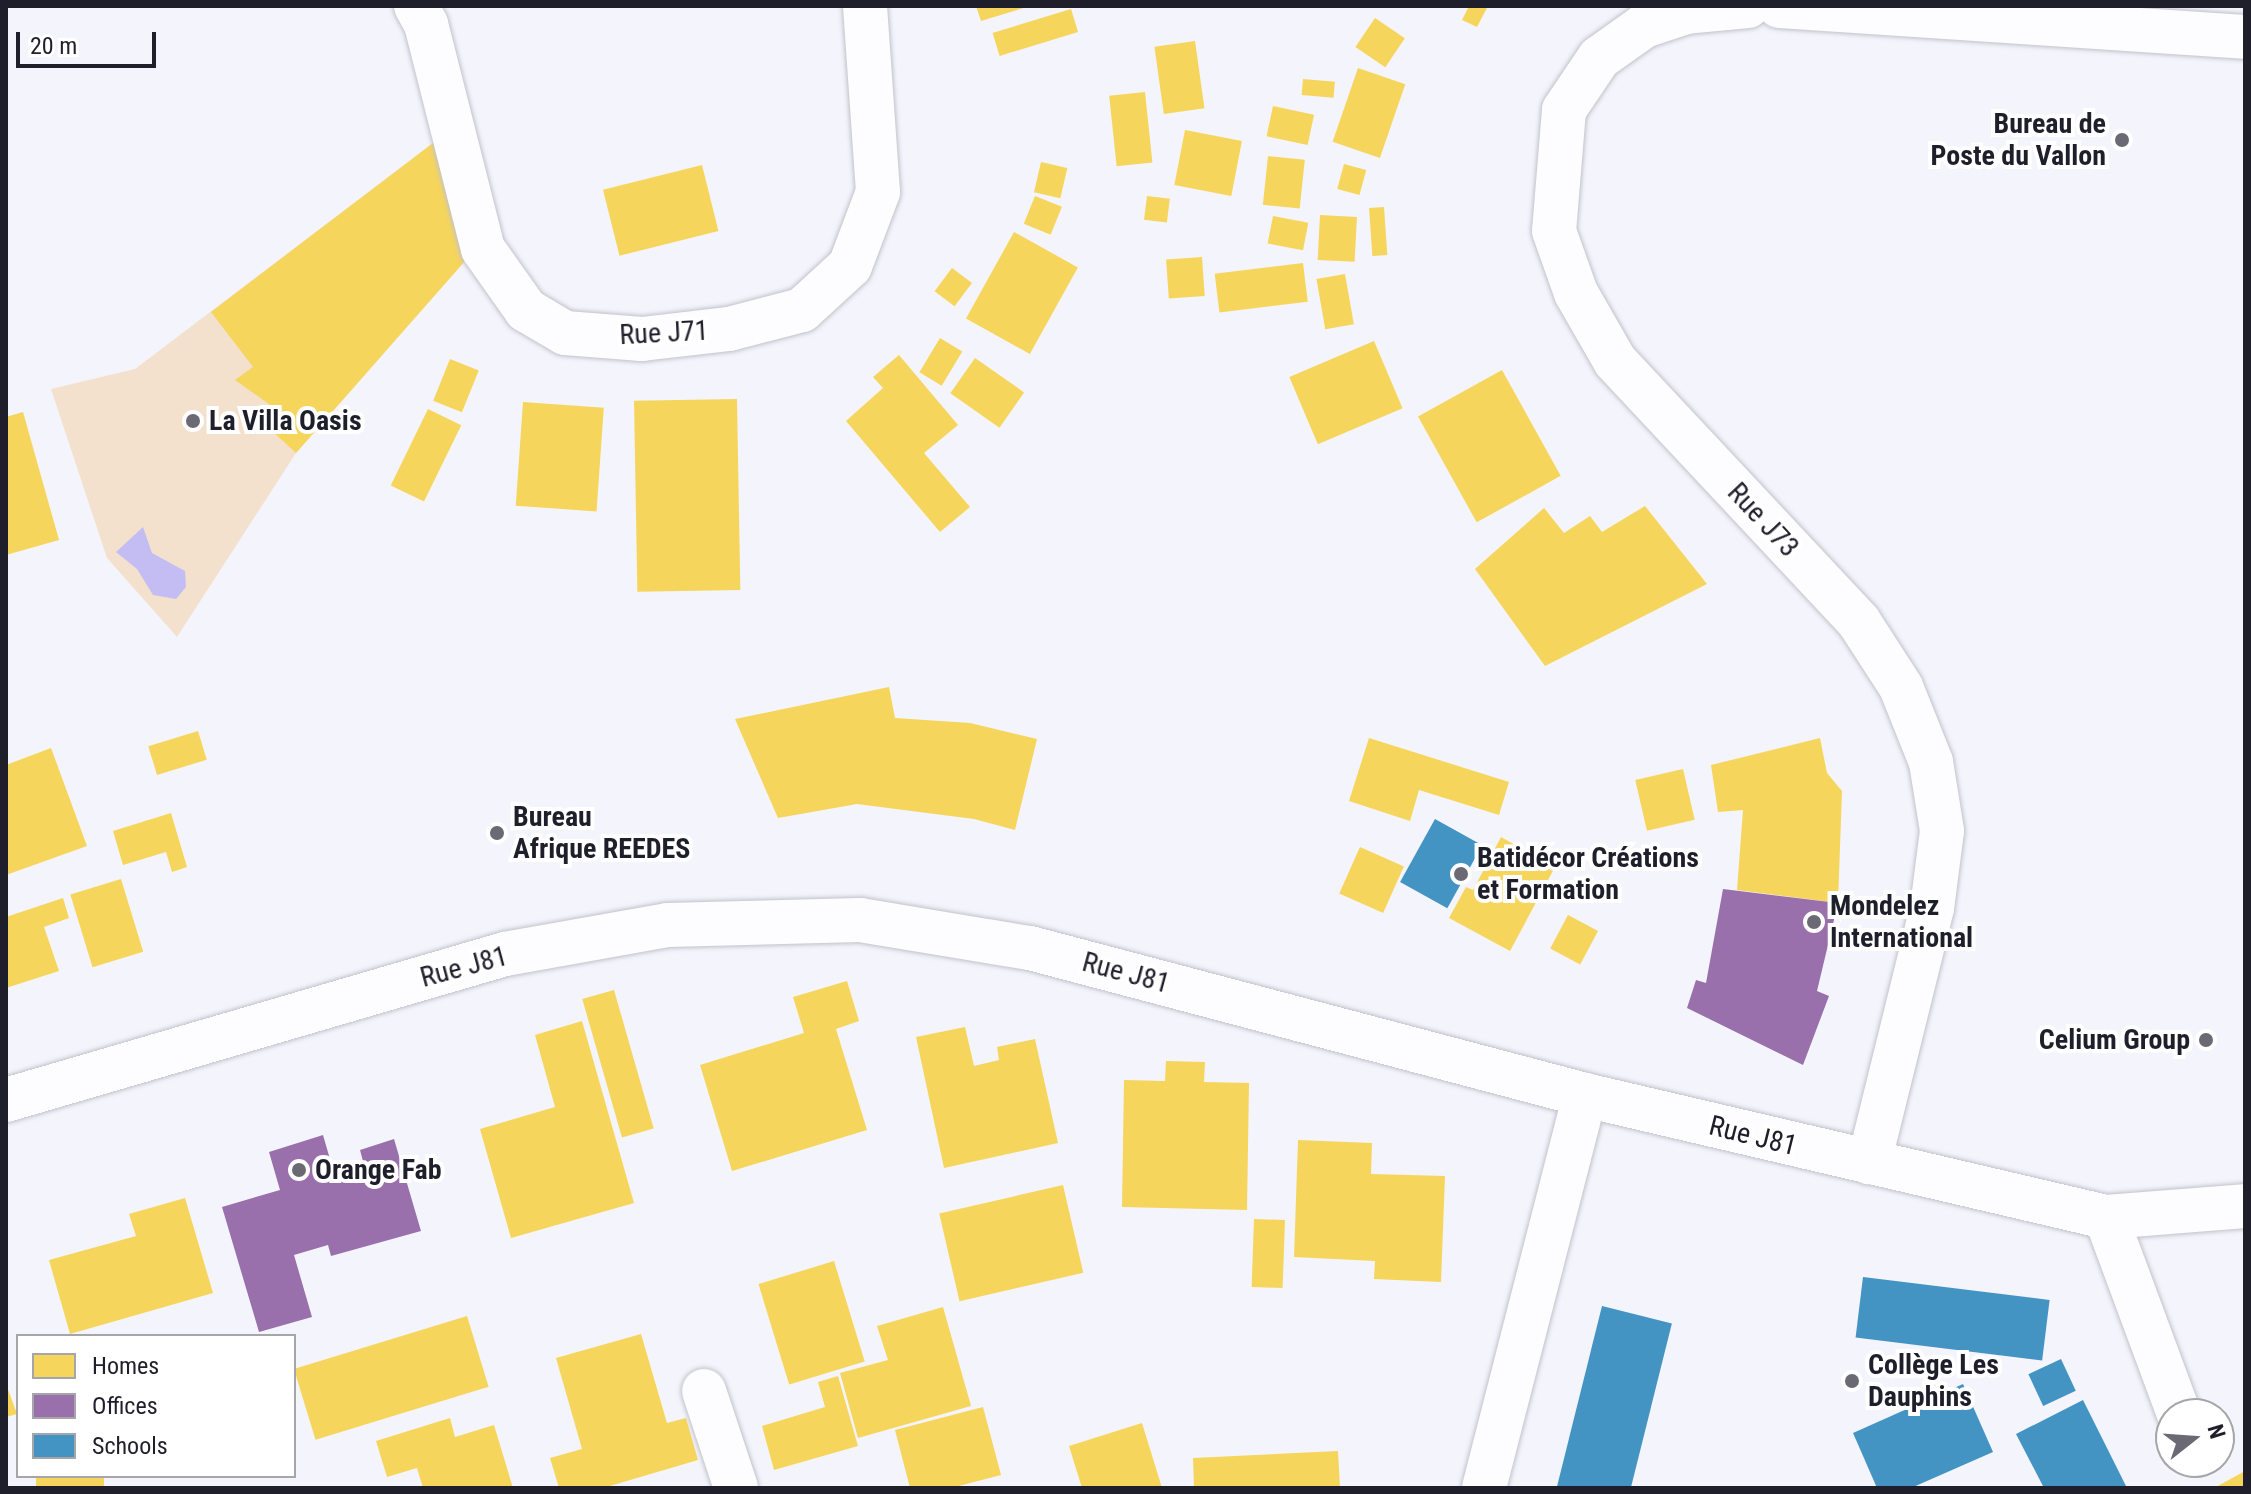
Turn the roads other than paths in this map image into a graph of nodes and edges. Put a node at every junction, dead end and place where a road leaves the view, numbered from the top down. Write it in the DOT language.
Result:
graph roads {
  1 [pos="416,6"];
  2 [pos="865,6"];
  3 [pos="1748,6"];
  4 [pos="1779,6"];
  5 [pos="2245,37"];
  6 [pos="1585,1095"];
  7 [pos="6,1100"];
  8 [pos="1869,1162"];
  9 [pos="2245,1206"];
  10 [pos="2106,1217"];
  11 [pos="704,1391"];
  12 [pos="2173,1398"];
  13 [pos="736,1488"];
  14 [pos="1484,1488"];
  1 -- 2 [label="street, Rue J71"];
  3 -- 8 [label="street, Rue J73"];
  4 -- 5 [label="street"];
  6 -- 7 [label="street, Rue J81"];
  6 -- 8 [label="street, Rue J81"];
  6 -- 14 [label="street"];
  8 -- 10 [label="street, Rue J81"];
  9 -- 10 [label="street, Rue J81"];
  10 -- 12 [label="street"];
  11 -- 13 [label="street"];
}
